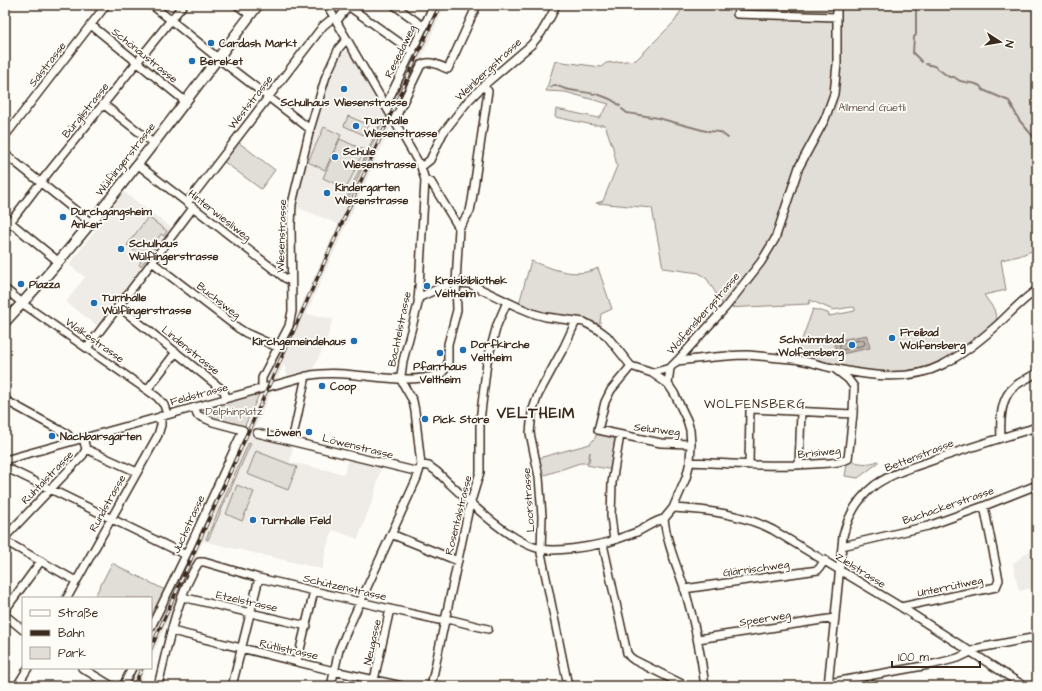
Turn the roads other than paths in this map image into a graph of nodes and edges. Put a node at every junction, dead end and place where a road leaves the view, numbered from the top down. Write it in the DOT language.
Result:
graph roads {
  1 [pos="106,5"];
  2 [pos="152,5"];
  3 [pos="183,5"];
  4 [pos="238,5"];
  5 [pos="258,5"];
  6 [pos="327,5"];
  7 [pos="348,5"];
  8 [pos="394,5"];
  9 [pos="434,5"];
  10 [pos="477,5"];
  11 [pos="556,5"];
  12 [pos="837,5"];
  13 [pos="737,14"];
  14 [pos="250,15"];
  15 [pos="837,17"];
  16 [pos="336,19"];
  17 [pos="171,20"];
  18 [pos="91,25"];
  19 [pos="424,27"];
  20 [pos="347,39"];
  21 [pos="413,52"];
  22 [pos="218,58"];
  23 [pos="138,62"];
  24 [pos="483,86"];
  25 [pos="268,96"];
  26 [pos="185,101"];
  27 [pos="103,104"];
  28 [pos="385,105"];
  29 [pos="394,121"];
  30 [pos="310,129"];
  31 [pos="5,136"];
  32 [pos="153,144"];
  33 [pos="5,154"];
  34 [pos="137,164"];
  35 [pos="421,167"];
  36 [pos="425,180"];
  37 [pos="40,183"];
  38 [pos="187,203"];
  39 [pos="194,208"];
  40 [pos="8,220"];
  41 [pos="91,222"];
  42 [pos="459,228"];
  43 [pos="5,229"];
  44 [pos="59,262"];
  45 [pos="152,262"];
  46 [pos="291,281"];
  47 [pos="456,283"];
  48 [pos="5,289"];
  49 [pos="1037,290"];
  50 [pos="418,298"];
  51 [pos="507,302"];
  52 [pos="22,303"];
  53 [pos="118,306"];
  54 [pos="576,321"];
  55 [pos="5,322"];
  56 [pos="277,347"];
  57 [pos="87,348"];
  58 [pos="176,352"];
  59 [pos="677,361"];
  60 [pos="632,366"];
  61 [pos="670,368"];
  62 [pos="833,368"];
  63 [pos="652,373"];
  64 [pos="1037,373"];
  65 [pos="306,376"];
  66 [pos="401,380"];
  67 [pos="668,384"];
  68 [pos="262,388"];
  69 [pos="147,390"];
  70 [pos="226,398"];
  71 [pos="5,400"];
  72 [pos="195,407"];
  73 [pos="801,412"];
  74 [pos="854,414"];
  75 [pos="164,415"];
  76 [pos="1037,427"];
  77 [pos="257,433"];
  78 [pos="620,435"];
  79 [pos="83,438"];
  80 [pos="1001,438"];
  81 [pos="71,441"];
  82 [pos="292,441"];
  83 [pos="691,444"];
  84 [pos="86,449"];
  85 [pos="690,462"];
  86 [pos="749,465"];
  87 [pos="799,465"];
  88 [pos="5,466"];
  89 [pos="420,468"];
  90 [pos="137,472"];
  91 [pos="1037,485"];
  92 [pos="50,489"];
  93 [pos="471,502"];
  94 [pos="984,506"];
  95 [pos="673,508"];
  96 [pos="111,519"];
  97 [pos="664,519"];
  98 [pos="391,534"];
  99 [pos="5,537"];
  100 [pos="614,540"];
  101 [pos="5,541"];
  102 [pos="603,544"];
  103 [pos="842,546"];
  104 [pos="542,549"];
  105 [pos="186,555"];
  106 [pos="825,560"];
  107 [pos="41,561"];
  108 [pos="458,561"];
  109 [pos="839,569"];
  110 [pos="259,578"];
  111 [pos="76,581"];
  112 [pos="684,590"];
  113 [pos="314,591"];
  114 [pos="68,597"];
  115 [pos="182,597"];
  116 [pos="359,602"];
  117 [pos="901,607"];
  118 [pos="5,610"];
  119 [pos="390,610"];
  120 [pos="250,613"];
  121 [pos="5,615"];
  122 [pos="835,618"];
  123 [pos="445,620"];
  124 [pos="152,625"];
  125 [pos="306,626"];
  126 [pos="22,629"];
  127 [pos="488,629"];
  128 [pos="172,631"];
  129 [pos="1037,636"];
  130 [pos="698,639"];
  131 [pos="242,649"];
  132 [pos="971,652"];
  133 [pos="297,662"];
  134 [pos="27,669"];
  135 [pos="84,669"];
  136 [pos="132,669"];
  137 [pos="334,671"];
  138 [pos="374,680"];
  139 [pos="829,685"];
  140 [pos="17,686"];
  141 [pos="112,686"];
  142 [pos="123,686"];
  143 [pos="158,686"];
  144 [pos="232,686"];
  145 [pos="331,686"];
  146 [pos="402,686"];
  147 [pos="431,686"];
  148 [pos="568,686"];
  149 [pos="686,686"];
  150 [pos="704,686"];
  151 [pos="1024,686"];
  1 -- 18 [label="street, Salstrasse"];
  2 -- 17 [label="street"];
  3 -- 17 [label="street, Bürglistrasse"];
  4 -- 14 [label="street"];
  5 -- 14 [label="main road, Wülflingerstrasse"];
  6 -- 16 [label="street, Bachtelstrasse"];
  7 -- 16 [label="street, Weststrasse"];
  7 -- 21 [label="street"];
  8 -- 19 [label="street"];
  9 -- 19 [label="street, Resedaweg"];
  10 -- 29 [label="street"];
  11 -- 24 [label="street, Weinbergstrasse"];
  12 -- 15 [label="street, Wolfensbergstrasse"];
  13 -- 15 [label="street"];
  14 -- 22 [label="main road, Wülflingerstrasse"];
  15 -- 59 [label="street, Wolfensbergstrasse"];
  16 -- 20 [label="street, Bachtelstrasse"];
  16 -- 25 [label="street, Weststrasse"];
  17 -- 22 [label="street"];
  17 -- 23 [label="street, Bürglistrasse"];
  18 -- 23 [label="street, Schönaustrasse"];
  18 -- 31 [label="street, Salstrasse"];
  19 -- 21 [label="street, Resedaweg"];
  20 -- 28 [label="street, Bachtelstrasse"];
  20 -- 30 [label="street, Wiesenstrasse"];
  21 -- 28 [label="street, Resedaweg"];
  22 -- 25 [label="street"];
  22 -- 26 [label="main road, Wülflingerstrasse"];
  23 -- 26 [label="street, Schönaustrasse"];
  23 -- 27 [label="street, Bürglistrasse"];
  24 -- 35 [label="street, Weinbergstrasse"];
  24 -- 42 [label="street"];
  25 -- 30 [label="street"];
  25 -- 38 [label="street, Weststrasse"];
  26 -- 32 [label="main road, Wülflingerstrasse"];
  27 -- 32 [label="street"];
  27 -- 37 [label="street, Bürglistrasse"];
  28 -- 29 [label="street, Bachtelstrasse"];
  29 -- 35 [label="street, Bachtelstrasse"];
  30 -- 46 [label="street, Wiesenstrasse"];
  32 -- 34 [label="main road, Wülflingerstrasse"];
  33 -- 37 [label="street"];
  34 -- 38 [label="street, Hinterwiesliweg"];
  34 -- 41 [label="main road, Wülflingerstrasse"];
  35 -- 36 [label="street, Bachtelstrasse"];
  36 -- 42 [label="street"];
  36 -- 50 [label="street, Bachtelstrasse"];
  37 -- 40 [label="street, Bürglistrasse"];
  37 -- 41 [label="street"];
  38 -- 39 [label="street, Hinterwiesliweg"];
  39 -- 45 [label="street"];
  39 -- 46 [label="street, Hinterwiesliweg"];
  40 -- 43 [label="street, Bürglistrasse"];
  40 -- 44 [label="street"];
  41 -- 44 [label="main road, Wülflingerstrasse"];
  42 -- 47 [label="street, Feldstrasse"];
  44 -- 52 [label="main road, Wülflingerstrasse"];
  45 -- 53 [label="street"];
  45 -- 56 [label="street, Buchsweg"];
  46 -- 56 [label="street, Wiesenstrasse"];
  47 -- 50 [label="street"];
  47 -- 51 [label="street"];
  47 -- 66 [label="street, Feldstrasse"];
  48 -- 52 [label="street, Walkestrasse"];
  49 -- 62 [label="street"];
  50 -- 66 [label="street, Bachtelstrasse"];
  51 -- 54 [label="street"];
  51 -- 93 [label="street, Rosentalstrasse"];
  52 -- 55 [label="main road, Wülflingerstrasse"];
  52 -- 57 [label="street, Walkestrasse"];
  53 -- 57 [label="street"];
  53 -- 58 [label="street, Lindenstrasse"];
  54 -- 60 [label="street"];
  54 -- 104 [label="street, Loorstrasse"];
  56 -- 68 [label="street, Wiesenstrasse"];
  57 -- 69 [label="street, Walkestrasse"];
  58 -- 69 [label="street"];
  58 -- 70 [label="street, Lindenstrasse"];
  59 -- 61 [label="street, Wolfensbergstrasse"];
  59 -- 62 [label="street"];
  60 -- 63 [label="street"];
  60 -- 78 [label="street, Selunweg"];
  61 -- 63 [label="street"];
  61 -- 67 [label="street, Wolfensbergstrasse"];
  62 -- 74 [label="street, Brisiweg"];
  63 -- 67 [label="street"];
  64 -- 80 [label="street"];
  65 -- 66 [label="street, Feldstrasse"];
  65 -- 68 [label="street, Feldstrasse"];
  65 -- 82 [label="street"];
  66 -- 89 [label="street, Bachtelstrasse"];
  67 -- 83 [label="street"];
  68 -- 70 [label="street, Feldstrasse"];
  69 -- 75 [label="street, Walkestrasse"];
  70 -- 72 [label="street, Feldstrasse"];
  71 -- 81 [label="street"];
  72 -- 75 [label="street, Feldstrasse"];
  72 -- 105 [label="street, Juchstrasse"];
  73 -- 74 [label="street"];
  73 -- 86 [label="street"];
  73 -- 87 [label="street"];
  74 -- 87 [label="street, Brisiweg"];
  75 -- 79 [label="street, Feldstrasse"];
  75 -- 90 [label="street, Rundstrasse"];
  76 -- 80 [label="street, Bettenstrasse"];
  77 -- 82 [label="street, Löwenstrasse"];
  78 -- 83 [label="street, Selunweg"];
  78 -- 100 [label="street"];
  79 -- 81 [label="street, Feldstrasse"];
  79 -- 84 [label="street"];
  80 -- 103 [label="street, Bettenstrasse"];
  81 -- 88 [label="street, Feldstrasse"];
  82 -- 89 [label="street, Löwenstrasse"];
  83 -- 85 [label="street"];
  84 -- 90 [label="street"];
  84 -- 92 [label="street, Ruhtalstrasse"];
  85 -- 86 [label="street, Brisiweg"];
  85 -- 95 [label="street"];
  86 -- 87 [label="street, Brisiweg"];
  88 -- 92 [label="street"];
  89 -- 93 [label="street"];
  89 -- 98 [label="street"];
  90 -- 96 [label="street, Rundstrasse"];
  91 -- 94 [label="street, Buchackerstrasse"];
  92 -- 96 [label="street"];
  92 -- 99 [label="street, Ruhtalstrasse"];
  93 -- 104 [label="street"];
  93 -- 108 [label="street, Rosentalstrasse"];
  94 -- 103 [label="street, Buchackerstrasse"];
  94 -- 117 [label="street, Unterrütiweg"];
  95 -- 97 [label="street"];
  95 -- 106 [label="street, Zielstrasse"];
  96 -- 105 [label="street"];
  96 -- 111 [label="street, Rundstrasse"];
  97 -- 100 [label="street"];
  97 -- 112 [label="street"];
  98 -- 108 [label="street"];
  98 -- 116 [label="street"];
  100 -- 102 [label="street"];
  101 -- 107 [label="street"];
  102 -- 104 [label="street"];
  102 -- 149 [label="street"];
  103 -- 109 [label="street, Bettenstrasse"];
  104 -- 148 [label="street, Loorstrasse"];
  105 -- 124 [label="street, Juchstrasse"];
  106 -- 109 [label="street, Zielstrasse"];
  106 -- 112 [label="street, Glärnischweg"];
  107 -- 111 [label="street"];
  107 -- 118 [label="street"];
  108 -- 123 [label="street, Rosentalstrasse"];
  109 -- 117 [label="street, Zielstrasse"];
  109 -- 122 [label="street, Bettenstrasse"];
  110 -- 113 [label="street, Schützenstrasse"];
  110 -- 115 [label="street, Schützenstrasse"];
  110 -- 120 [label="street"];
  111 -- 114 [label="street, Rundstrasse"];
  112 -- 130 [label="street"];
  113 -- 116 [label="street, Schützenstrasse"];
  113 -- 125 [label="street"];
  115 -- 120 [label="street, Etzelstrasse"];
  115 -- 128 [label="street"];
  116 -- 119 [label="street, Schützenstrasse"];
  116 -- 137 [label="street"];
  117 -- 132 [label="street, Zielstrasse"];
  119 -- 123 [label="street, Schützenstrasse"];
  119 -- 138 [label="street, Neugasse"];
  120 -- 125 [label="street, Etzelstrasse"];
  120 -- 131 [label="street"];
  121 -- 126 [label="street"];
  122 -- 130 [label="street, Speerweg"];
  122 -- 139 [label="street, Bettenstrasse"];
  123 -- 127 [label="street, Schützenstrasse"];
  123 -- 147 [label="street, Rosentalstrasse"];
  125 -- 133 [label="street"];
  128 -- 131 [label="street, Rütlistrasse"];
  128 -- 143 [label="street"];
  129 -- 132 [label="street"];
  130 -- 150 [label="street"];
  131 -- 133 [label="street, Rütlistrasse"];
  131 -- 144 [label="street"];
  132 -- 139 [label="street"];
  132 -- 151 [label="street, Zielstrasse"];
  133 -- 137 [label="street, Rütlistrasse"];
  134 -- 140 [label="street"];
  135 -- 141 [label="street"];
  136 -- 142 [label="street"];
  137 -- 138 [label="street, Rütlistrasse"];
  137 -- 145 [label="street"];
  138 -- 146 [label="street, Rütlistrasse"];
}
